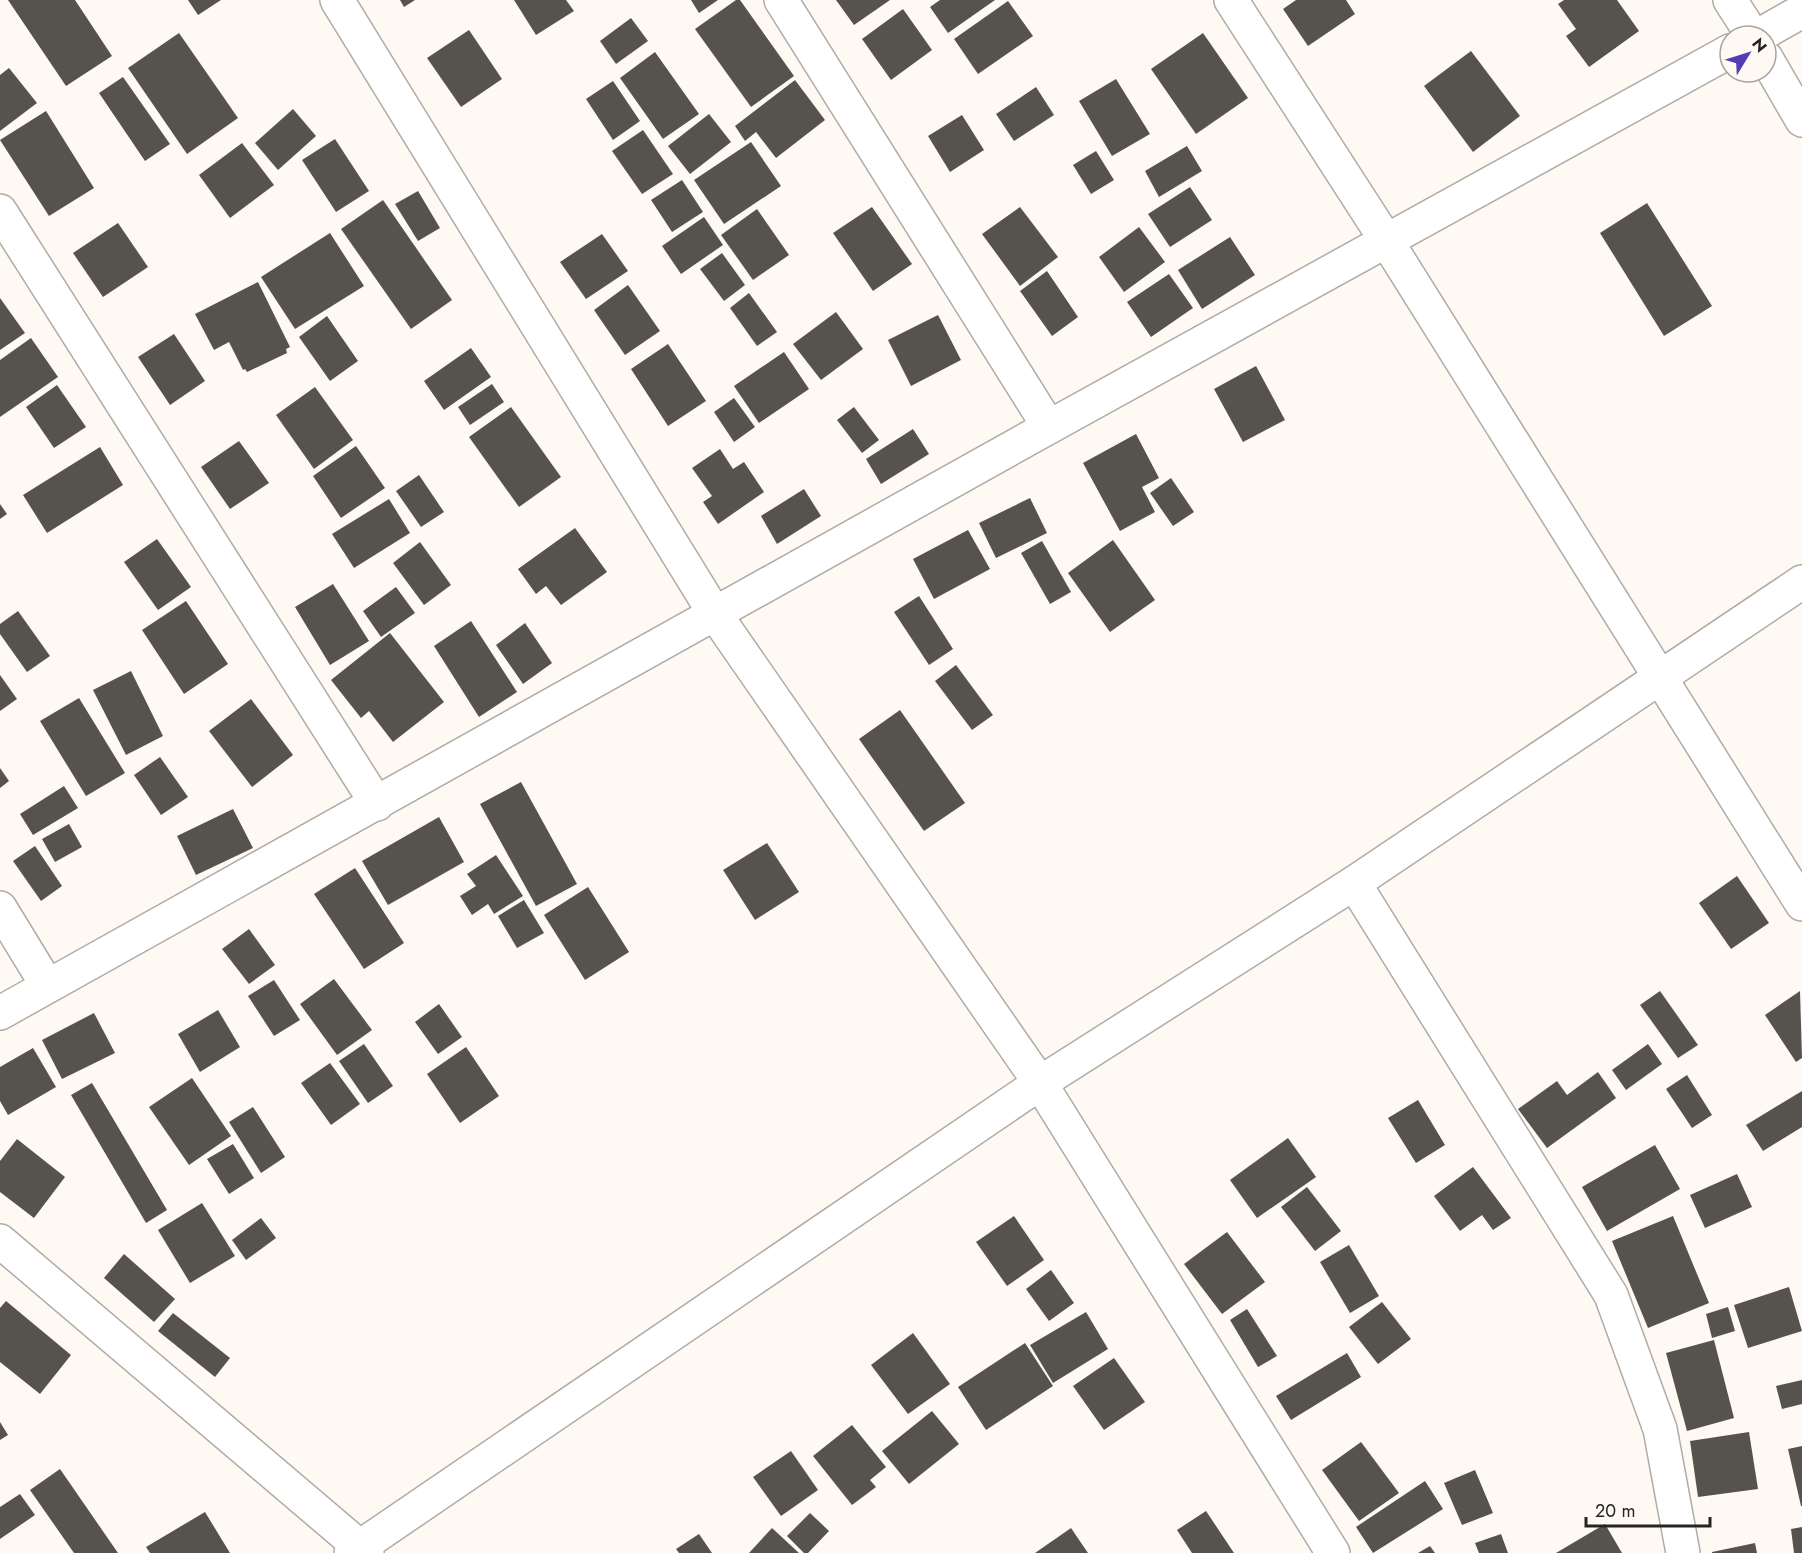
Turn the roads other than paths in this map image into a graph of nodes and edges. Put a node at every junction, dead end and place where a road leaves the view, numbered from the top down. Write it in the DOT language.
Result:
graph roads {
  1 [pos="337,0"];
  2 [pos="781,0"];
  3 [pos="1231,0"];
  4 [pos="1730,0"];
  5 [pos="1802,11"];
  6 [pos="1745,24"];
  7 [pos="1778,25"];
  8 [pos="1718,58"];
  9 [pos="1778,79"];
  10 [pos="1802,120"];
  11 [pos="0,211"];
  12 [pos="1386,240"];
  13 [pos="1049,427"];
  14 [pos="1802,582"];
  15 [pos="715,614"];
  16 [pos="1660,680"];
  17 [pos="377,804"];
  18 [pos="1354,883"];
  19 [pos="1802,904"];
  20 [pos="0,908"];
  21 [pos="47,985"];
  22 [pos="0,1013"];
  23 [pos="1040,1083"];
  24 [pos="0,1241"];
  25 [pos="360,1551"];
  26 [pos="1333,1553"];
  27 [pos="1683,1553"];
  1 -- 15 [label="street"];
  2 -- 13 [label="street"];
  3 -- 12 [label="street"];
  4 -- 6 [label="street"];
  5 -- 7 [label="street"];
  8 -- 12 [label="street"];
  9 -- 10 [label="street"];
  11 -- 17 [label="street"];
  12 -- 13 [label="street"];
  12 -- 16 [label="street"];
  13 -- 15 [label="street"];
  14 -- 16 [label="street"];
  15 -- 17 [label="street"];
  15 -- 23 [label="street"];
  16 -- 18 [label="street"];
  16 -- 19 [label="street"];
  17 -- 21 [label="street"];
  18 -- 23 [label="street"];
  18 -- 27 [label="street"];
  20 -- 21 [label="street"];
  21 -- 22 [label="street"];
  23 -- 25 [label="street"];
  23 -- 26 [label="street"];
  24 -- 25 [label="street"];
}
